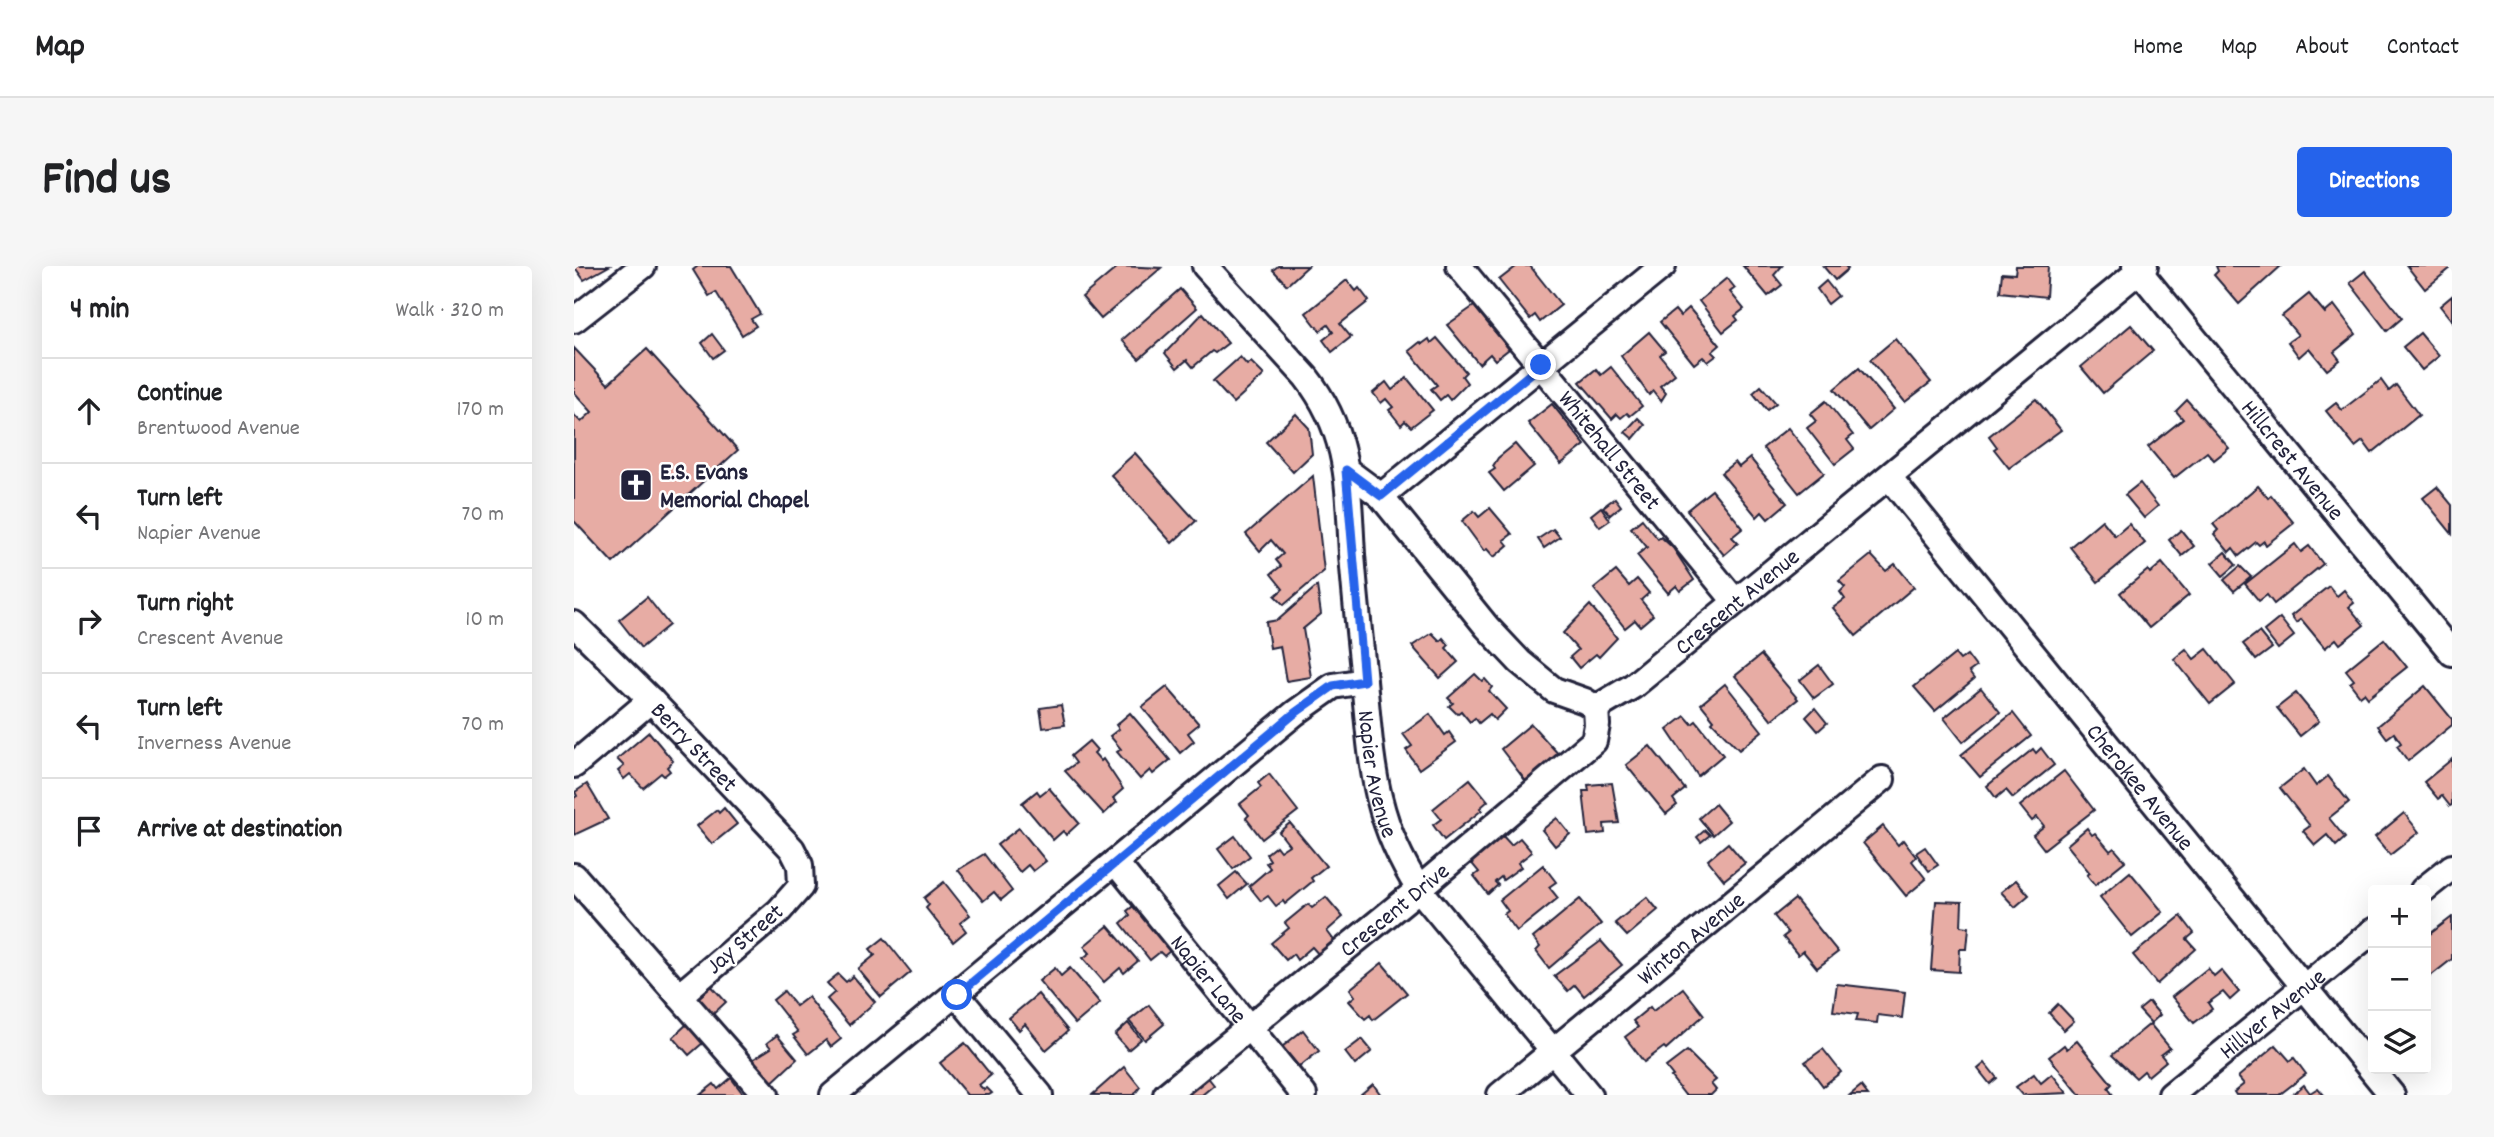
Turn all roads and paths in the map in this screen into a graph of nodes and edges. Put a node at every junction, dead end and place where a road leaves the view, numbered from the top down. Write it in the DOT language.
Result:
graph roads {
  1 [pos="643,266"];
  2 [pos="1205,266"];
  3 [pos="1459,266"];
  4 [pos="1663,266"];
  5 [pos="2139,268"];
  6 [pos="574,320"];
  7 [pos="1541,365"];
  8 [pos="1346,470"];
  9 [pos="1889,477"];
  10 [pos="1381,496"];
  11 [pos="1735,601"];
  12 [pos="574,624"];
  13 [pos="2452,653"];
  14 [pos="1364,681"];
  15 [pos="651,700"];
  16 [pos="1596,708"];
  17 [pos="574,765"];
  18 [pos="1882,779"];
  19 [pos="1115,862"];
  20 [pos="2452,867"];
  21 [pos="801,875"];
  22 [pos="574,876"];
  23 [pos="2429,885"];
  24 [pos="1419,889"];
  25 [pos="2368,935"];
  26 [pos="2305,988"];
  27 [pos="957,995"];
  28 [pos="678,996"];
  29 [pos="1250,1027"];
  30 [pos="1554,1052"];
  31 [pos="765,1095"];
  32 [pos="833,1095"];
  33 [pos="1040,1095"];
  34 [pos="1166,1095"];
  35 [pos="1304,1095"];
  36 [pos="1500,1095"];
  37 [pos="1589,1095"];
  38 [pos="2171,1095"];
  39 [pos="2392,1095"];
  1 -- 6 [label="street"];
  2 -- 8 [label="street, Napier Avenue"];
  3 -- 7 [label="street, Whitehall Street"];
  4 -- 7 [label="street"];
  5 -- 9 [label="street, Crescent Avenue"];
  5 -- 13 [label="street, Hillcrest Avenue"];
  7 -- 10 [label="street"];
  7 -- 11 [label="street, Whitehall Street"];
  8 -- 10 [label="street"];
  8 -- 14 [label="street, Napier Avenue"];
  9 -- 11 [label="street, Crescent Avenue"];
  9 -- 26 [label="street, Cherokee Avenue"];
  10 -- 16 [label="street"];
  11 -- 16 [label="street, Crescent Avenue"];
  12 -- 15 [label="street, Berry Street"];
  14 -- 19 [label="street"];
  14 -- 24 [label="street, Napier Avenue"];
  15 -- 17 [label="street"];
  15 -- 21 [label="street, Berry Street"];
  16 -- 24 [label="street, Crescent Drive"];
  18 -- 30 [label="street, Winton Avenue"];
  19 -- 27 [label="street"];
  19 -- 29 [label="street, Napier Lane"];
  20 -- 23 [label="street"];
  21 -- 28 [label="street, Jay Street"];
  22 -- 28 [label="street"];
  24 -- 29 [label="street, Crescent Drive"];
  24 -- 30 [label="street, Napier Avenue"];
  25 -- 26 [label="street, Hillyer Avenue"];
  26 -- 38 [label="street, Hillyer Avenue"];
  26 -- 39 [label="street, Cherokee Avenue"];
  27 -- 32 [label="street"];
  27 -- 33 [label="street"];
  28 -- 31 [label="street"];
  29 -- 34 [label="street, Crescent Drive"];
  29 -- 35 [label="street, Napier Lane"];
  30 -- 36 [label="street, Winton Avenue"];
  30 -- 37 [label="street, Napier Avenue"];
}
